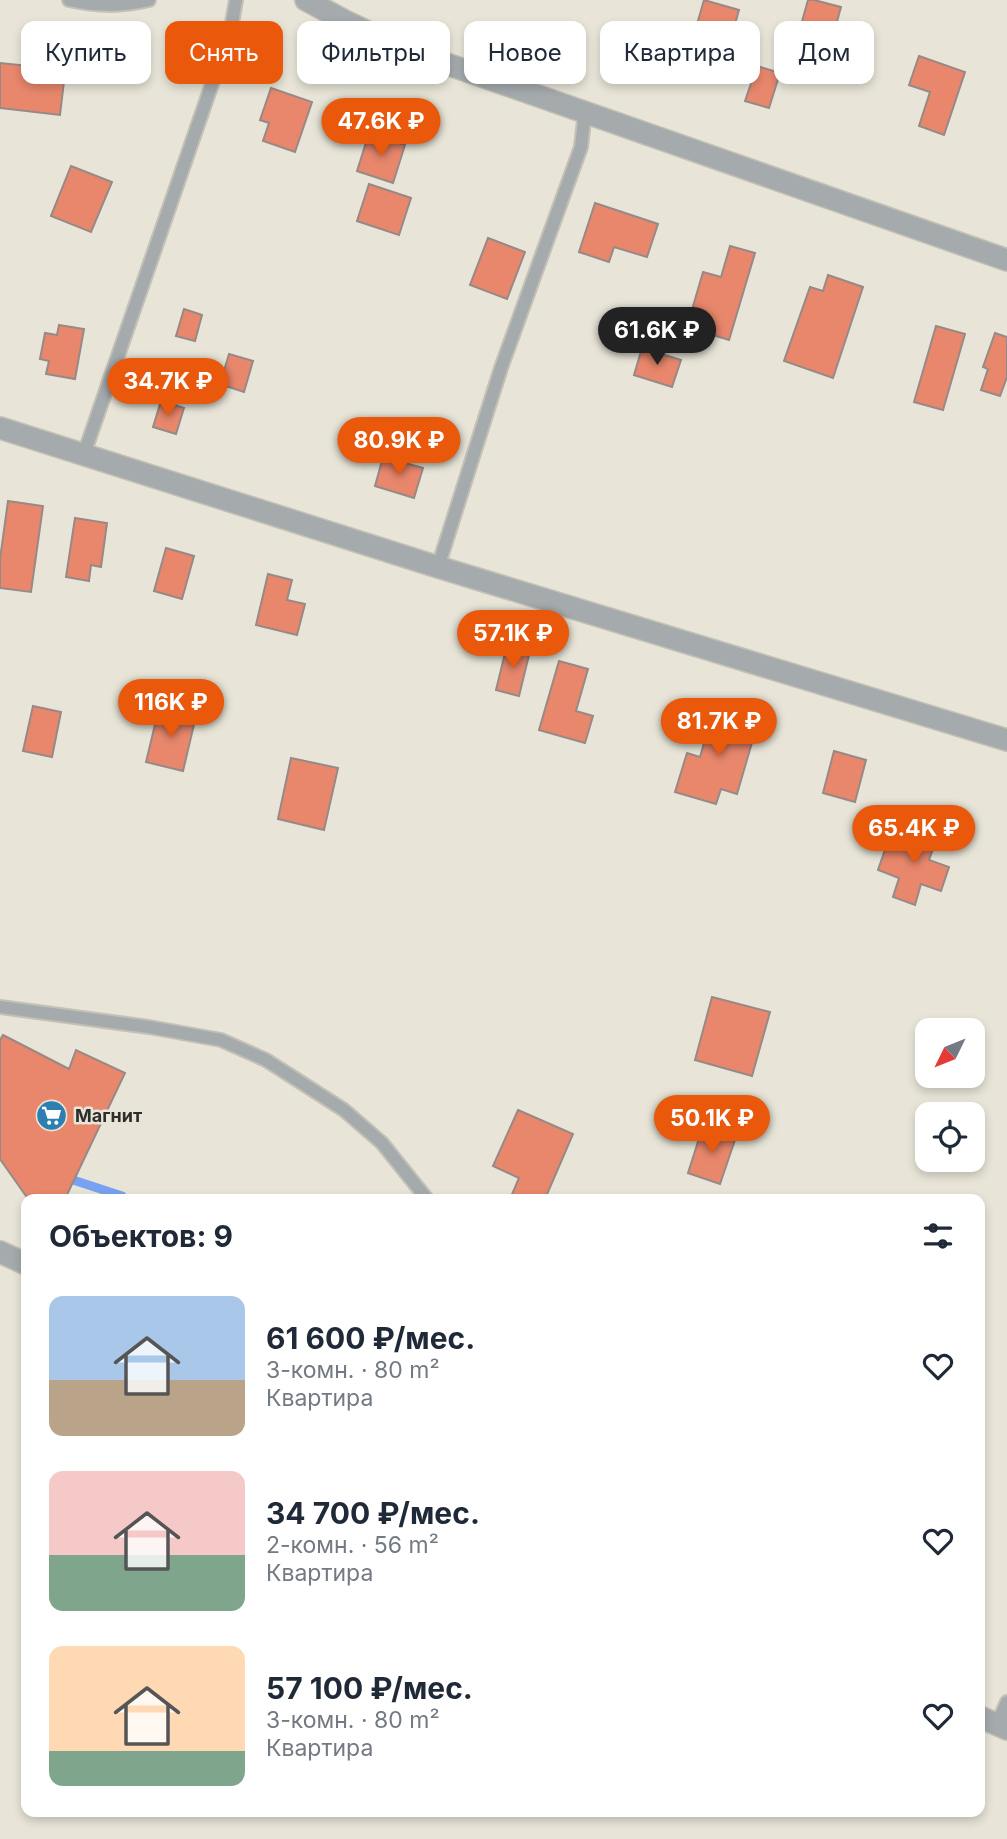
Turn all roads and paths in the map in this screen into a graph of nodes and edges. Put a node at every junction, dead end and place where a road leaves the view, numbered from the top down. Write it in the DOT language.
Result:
graph roads {
  1 [pos="69,0"];
  2 [pos="149,0"];
  3 [pos="236,0"];
  4 [pos="306,0"];
  5 [pos="584,112"];
  6 [pos="1007,260"];
  7 [pos="0,428"];
  8 [pos="84,454"];
  9 [pos="438,567"];
  10 [pos="1007,740"];
  11 [pos="0,1007"];
  12 [pos="423,1194"];
  13 [pos="0,1252"];
  14 [pos="21,1262"];
  15 [pos="1007,1702"];
  16 [pos="995,1724"];
  1 -- 2 [label="lane"];
  3 -- 8 [label="lane"];
  4 -- 5 [label="street"];
  5 -- 6 [label="street"];
  5 -- 9 [label="lane"];
  7 -- 8 [label="street"];
  8 -- 9 [label="street"];
  9 -- 10 [label="street"];
  11 -- 12 [label="lane"];
  13 -- 14 [label="street"];
  15 -- 16 [label="lane"];
}
